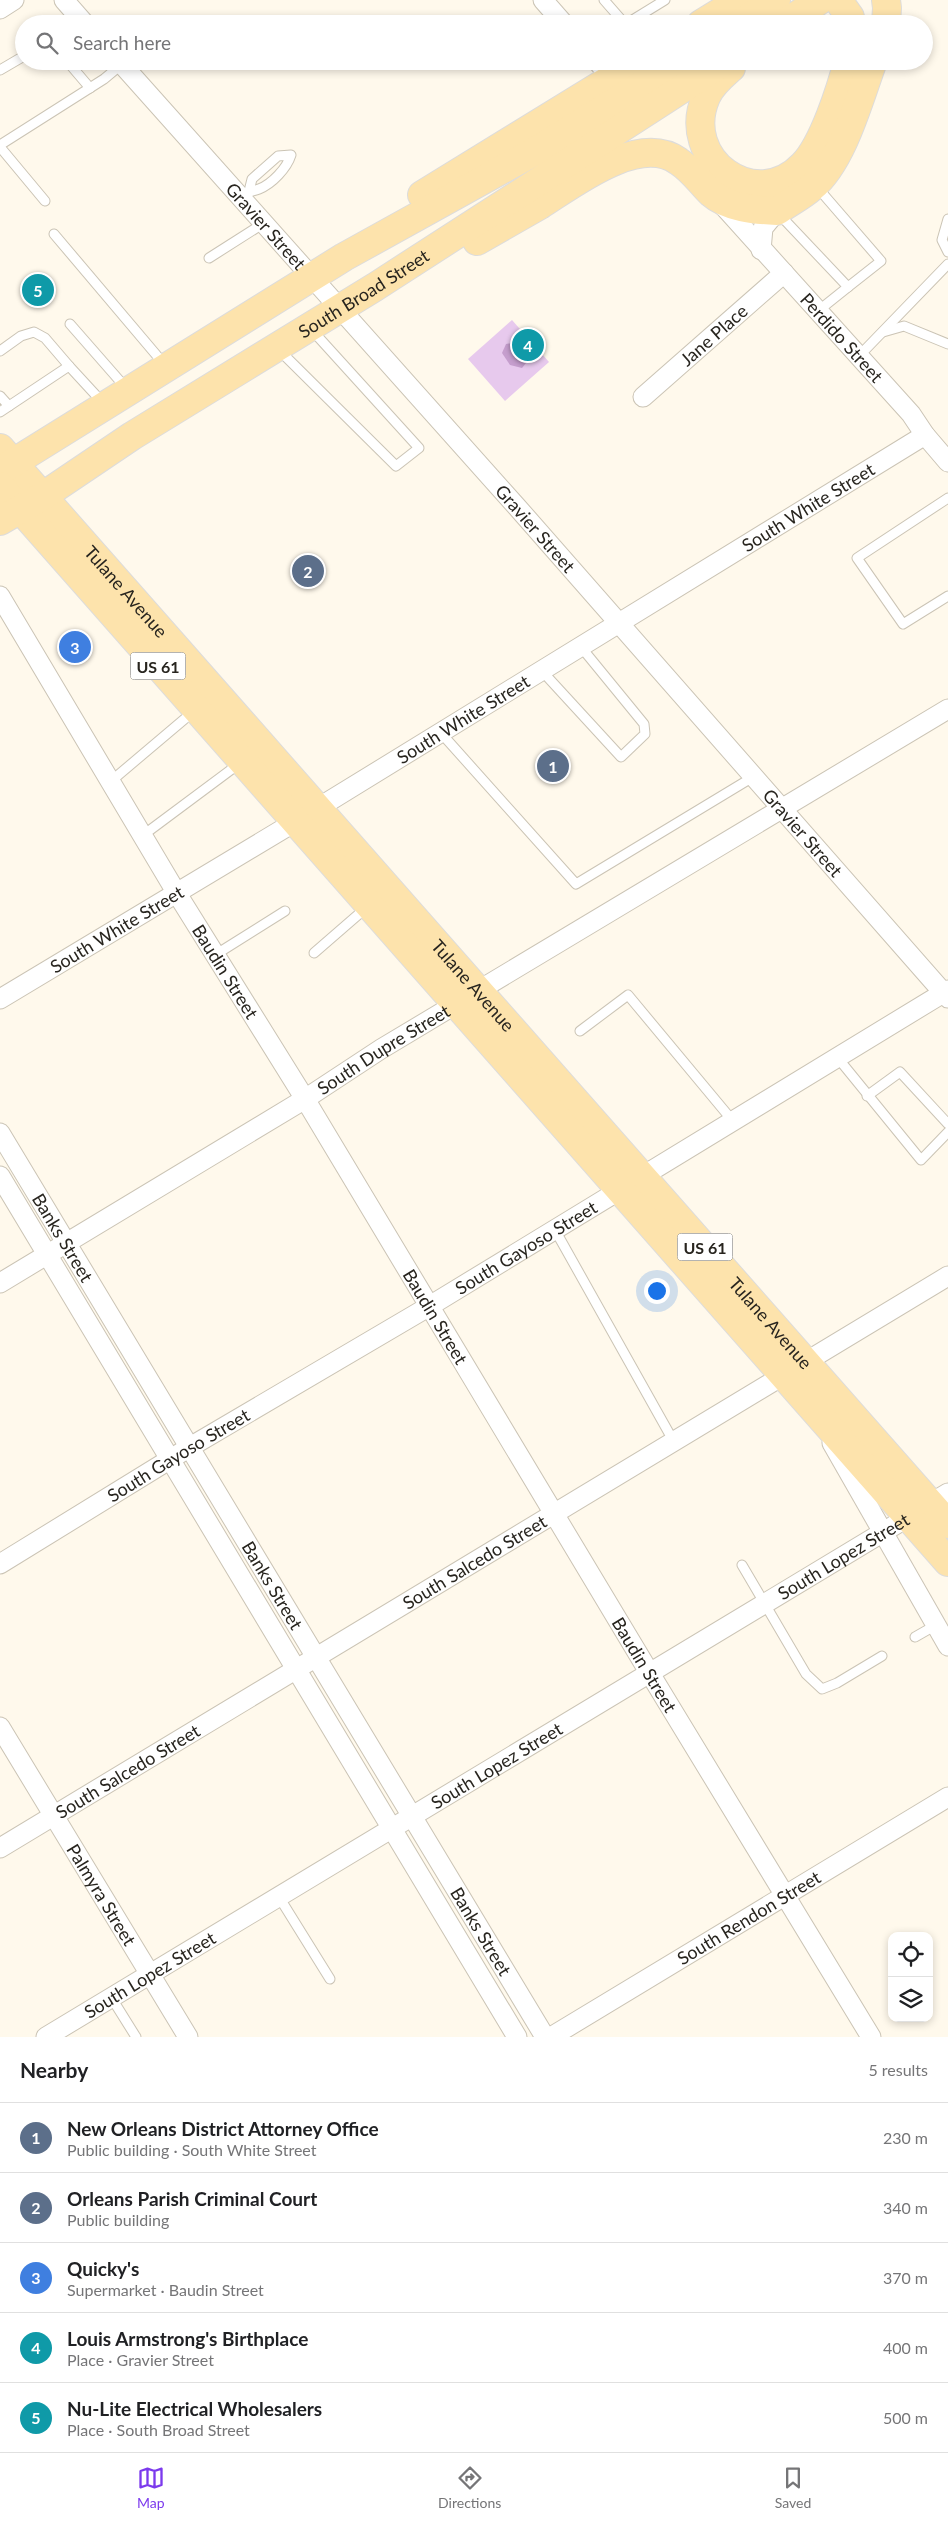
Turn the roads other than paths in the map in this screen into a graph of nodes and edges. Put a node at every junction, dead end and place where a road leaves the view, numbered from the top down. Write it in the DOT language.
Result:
graph roads {
  1 [pos="14,0"];
  2 [pos="64,0"];
  3 [pos="543,0"];
  4 [pos="604,0"];
  5 [pos="665,0"];
  6 [pos="740,0"];
  7 [pos="776,0"];
  8 [pos="820,0"];
  9 [pos="838,0"];
  10 [pos="886,0"];
  11 [pos="0,9"];
  12 [pos="77,15"];
  13 [pos="556,15"];
  14 [pos="618,15"];
  15 [pos="641,15"];
  16 [pos="716,15"];
  17 [pos="753,15"];
  18 [pos="798,15"];
  19 [pos="849,15"];
  20 [pos="886,15"];
  21 [pos="15,61"];
  22 [pos="0,70"];
  23 [pos="75,70"];
  24 [pos="112,70"];
  25 [pos="127,70"];
  26 [pos="605,70"];
  27 [pos="670,70"];
  28 [pos="707,70"];
  29 [pos="727,70"];
  30 [pos="845,70"];
  31 [pos="870,70"];
  32 [pos="90,88"];
  33 [pos="615,117"];
  34 [pos="0,146"];
  35 [pos="815,185"];
  36 [pos="712,193"];
  37 [pos="245,194"];
  38 [pos="45,201"];
  39 [pos="776,211"];
  40 [pos="948,219"];
  41 [pos="264,223"];
  42 [pos="54,234"];
  43 [pos="761,250"];
  44 [pos="948,252"];
  45 [pos="209,258"];
  46 [pos="948,264"];
  47 [pos="784,273"];
  48 [pos="313,277"];
  49 [pos="848,287"];
  50 [pos="341,308"];
  51 [pos="818,311"];
  52 [pos="70,324"];
  53 [pos="310,327"];
  54 [pos="230,330"];
  55 [pos="882,332"];
  56 [pos="948,344"];
  57 [pos="277,348"];
  58 [pos="0,351"];
  59 [pos="859,356"];
  60 [pos="251,364"];
  61 [pos="69,366"];
  62 [pos="168,368"];
  63 [pos="129,392"];
  64 [pos="0,396"];
  65 [pos="643,397"];
  66 [pos="9,406"];
  67 [pos="106,406"];
  68 [pos="0,412"];
  69 [pos="132,436"];
  70 [pos="925,436"];
  71 [pos="4,460"];
  72 [pos="948,462"];
  73 [pos="0,486"];
  74 [pos="948,498"];
  75 [pos="21,509"];
  76 [pos="0,596"];
  77 [pos="948,596"];
  78 [pos="619,624"];
  79 [pos="581,647"];
  80 [pos="542,671"];
  81 [pos="196,709"];
  82 [pos="948,709"];
  83 [pos="441,733"];
  84 [pos="243,761"];
  85 [pos="754,777"];
  86 [pos="110,782"];
  87 [pos="782,809"];
  88 [pos="307,815"];
  89 [pos="142,836"];
  90 [pos="176,892"];
  91 [pos="370,905"];
  92 [pos="285,911"];
  93 [pos="314,953"];
  94 [pos="215,955"];
  95 [pos="946,994"];
  96 [pos="468,998"];
  97 [pos="0,999"];
  98 [pos="580,1031"];
  99 [pos="836,1057"];
  100 [pos="867,1096"];
  101 [pos="305,1099"];
  102 [pos="732,1120"];
  103 [pos="948,1124"];
  104 [pos="948,1132"];
  105 [pos="0,1133"];
  106 [pos="0,1176"];
  107 [pos="631,1182"];
  108 [pos="555,1230"];
  109 [pos="66,1243"];
  110 [pos="47,1254"];
  111 [pos="948,1276"];
  112 [pos="0,1283"];
  113 [pos="428,1306"];
  114 [pos="796,1369"];
  115 [pos="812,1407"];
  116 [pos="674,1442"];
  117 [pos="190,1447"];
  118 [pos="171,1459"];
  119 [pos="934,1509"];
  120 [pos="553,1514"];
  121 [pos="882,1533"];
  122 [pos="948,1562"];
  123 [pos="0,1564"];
  124 [pos="742,1565"];
  125 [pos="763,1604"];
  126 [pos="936,1625"];
  127 [pos="915,1637"];
  128 [pos="948,1646"];
  129 [pos="882,1656"];
  130 [pos="316,1657"];
  131 [pos="297,1669"];
  132 [pos="648,1672"];
  133 [pos="0,1727"];
  134 [pos="948,1797"];
  135 [pos="54,1816"];
  136 [pos="413,1816"];
  137 [pos="393,1829"];
  138 [pos="0,1848"];
  139 [pos="784,1896"];
  140 [pos="279,1897"];
  141 [pos="150,1974"];
  142 [pos="330,1979"];
  143 [pos="111,1998"];
  144 [pos="46,2037"];
  145 [pos="136,2037"];
  146 [pos="188,2037"];
  147 [pos="517,2037"];
  148 [pos="545,2037"];
  149 [pos="551,2037"];
  150 [pos="871,2037"];
  1 -- 11 [label="street"];
  2 -- 12 [label="street"];
  3 -- 13 [label="street"];
  4 -- 14 [label="lane"];
  5 -- 15 [label="lane"];
  6 -- 16 [label="main road"];
  7 -- 17 [label="main road"];
  8 -- 18 [label="main road"];
  9 -- 19 [label="main road"];
  10 -- 20 [label="main road"];
  21 -- 22 [label="lane"];
  23 -- 32 [label="lane"];
  24 -- 32 [label="lane"];
  25 -- 37 [label="street, Gravier Street"];
  26 -- 48 [label="main road"];
  27 -- 33 [label="main road, South Broad Street"];
  28 -- 33 [label="main road, South Broad Street"];
  29 -- 30 [label="main road"];
  31 -- 35 [label="main road"];
  32 -- 34 [label="lane"];
  33 -- 48 [label="main road, South Broad Street"];
  33 -- 50 [label="main road, South Broad Street"];
  34 -- 38 [label="lane"];
  35 -- 39 [label="main road"];
  35 -- 49 [label="lane"];
  36 -- 39 [label="main road"];
  36 -- 43 [label="street, Perdido Street"];
  36 -- 50 [label="main road"];
  37 -- 37 [label="lane"];
  37 -- 41 [label="street, Gravier Street"];
  39 -- 43 [label="street"];
  39 -- 49 [label="lane"];
  40 -- 44 [label="lane"];
  41 -- 45 [label="lane"];
  41 -- 48 [label="street, Gravier Street"];
  42 -- 62 [label="lane"];
  43 -- 47 [label="street, Perdido Street"];
  46 -- 55 [label="lane"];
  47 -- 51 [label="street, Perdido Street"];
  47 -- 65 [label="street, Jane Place"];
  48 -- 50 [label="street, Gravier Street"];
  48 -- 54 [label="main road, South Broad Street"];
  49 -- 51 [label="lane"];
  50 -- 53 [label="main road, South Broad Street"];
  50 -- 78 [label="street, Gravier Street"];
  51 -- 59 [label="street, Perdido Street"];
  52 -- 63 [label="lane"];
  53 -- 57 [label="main road, South Broad Street"];
  53 -- 57 [label="lane"];
  54 -- 60 [label="main road"];
  54 -- 62 [label="main road, South Broad Street"];
  55 -- 56 [label="lane"];
  55 -- 59 [label="lane"];
  57 -- 60 [label="main road, South Broad Street"];
  58 -- 61 [label="lane"];
  59 -- 70 [label="street, Perdido Street"];
  60 -- 69 [label="main road, South Broad Street"];
  61 -- 66 [label="lane"];
  61 -- 67 [label="lane"];
  62 -- 63 [label="main road, South Broad Street"];
  63 -- 67 [label="main road, South Broad Street"];
  64 -- 66 [label="lane"];
  66 -- 68 [label="lane"];
  67 -- 69 [label="main road"];
  67 -- 71 [label="main road, South Broad Street"];
  69 -- 75 [label="main road, South Broad Street"];
  70 -- 72 [label="street, Perdido Street"];
  70 -- 78 [label="street, South White Street"];
  71 -- 75 [label="main road, Tulane Avenue / US 61"];
  73 -- 75 [label="main road, Tulane Avenue / US 61"];
  74 -- 77 [label="lane"];
  75 -- 81 [label="main road, Tulane Avenue / US 61"];
  75 -- 88 [label="main road, Tulane Avenue / US 61"];
  76 -- 86 [label="street, Baudin Street"];
  78 -- 79 [label="street, South White Street"];
  78 -- 85 [label="street, Gravier Street"];
  79 -- 80 [label="street, South White Street"];
  79 -- 80 [label="lane"];
  80 -- 83 [label="street, South White Street"];
  81 -- 84 [label="main road, Tulane Avenue / US 61"];
  81 -- 86 [label="lane"];
  82 -- 87 [label="street, South Dupre Street"];
  83 -- 85 [label="lane"];
  83 -- 88 [label="street, South White Street"];
  84 -- 88 [label="main road, Tulane Avenue / US 61"];
  84 -- 89 [label="lane"];
  85 -- 87 [label="street, Gravier Street"];
  86 -- 89 [label="street, Baudin Street"];
  87 -- 95 [label="street, Gravier Street"];
  87 -- 96 [label="street, South Dupre Street"];
  88 -- 90 [label="street, South White Street"];
  88 -- 91 [label="main road, Tulane Avenue / US 61"];
  88 -- 96 [label="main road, Tulane Avenue / US 61"];
  89 -- 90 [label="street, Baudin Street"];
  90 -- 94 [label="street, Baudin Street"];
  90 -- 97 [label="street, South White Street"];
  91 -- 93 [label="lane"];
  91 -- 96 [label="main road, Tulane Avenue / US 61"];
  92 -- 94 [label="lane"];
  94 -- 101 [label="street, Baudin Street"];
  95 -- 99 [label="street, South Gayoso Street"];
  96 -- 101 [label="street, South Dupre Street"];
  96 -- 107 [label="main road, Tulane Avenue / US 61"];
  98 -- 102 [label="lane"];
  99 -- 100 [label="lane"];
  99 -- 102 [label="street, South Gayoso Street"];
  100 -- 103 [label="lane"];
  100 -- 104 [label="lane"];
  101 -- 109 [label="street, South Dupre Street"];
  101 -- 113 [label="street, Baudin Street"];
  102 -- 107 [label="street, South Gayoso Street"];
  105 -- 109 [label="street, Banks Street"];
  106 -- 110 [label="street, Banks Street"];
  107 -- 108 [label="street, South Gayoso Street"];
  107 -- 114 [label="main road, Tulane Avenue / US 61"];
  108 -- 113 [label="street, South Gayoso Street"];
  108 -- 116 [label="lane"];
  109 -- 110 [label="street, South Dupre Street"];
  109 -- 117 [label="street, Banks Street"];
  110 -- 112 [label="street, South Dupre Street"];
  110 -- 118 [label="street, Banks Street"];
  111 -- 114 [label="street, South Salcedo Street"];
  113 -- 117 [label="street, South Gayoso Street"];
  113 -- 120 [label="street, Baudin Street"];
  114 -- 115 [label="main road, Tulane Avenue / US 61"];
  114 -- 116 [label="street, South Salcedo Street"];
  114 -- 119 [label="main road, Tulane Avenue / US 61"];
  115 -- 119 [label="main road, Tulane Avenue / US 61"];
  115 -- 121 [label="street"];
  116 -- 120 [label="street, South Salcedo Street"];
  117 -- 118 [label="street, South Gayoso Street"];
  117 -- 130 [label="street, Banks Street"];
  118 -- 123 [label="street, South Gayoso Street"];
  118 -- 131 [label="street, Banks Street"];
  119 -- 121 [label="street, South Lopez Street"];
  119 -- 122 [label="main road, Tulane Avenue / US 61"];
  120 -- 130 [label="street, South Salcedo Street"];
  120 -- 132 [label="street, Baudin Street"];
  121 -- 125 [label="street, South Lopez Street"];
  121 -- 126 [label="street"];
  124 -- 125 [label="lane"];
  125 -- 129 [label="lane"];
  125 -- 132 [label="street, South Lopez Street"];
  126 -- 127 [label="lane"];
  126 -- 128 [label="street"];
  130 -- 131 [label="street, South Salcedo Street"];
  130 -- 136 [label="street, Banks Street"];
  131 -- 135 [label="street, South Salcedo Street"];
  131 -- 137 [label="street, Banks Street"];
  132 -- 136 [label="street, South Lopez Street"];
  132 -- 139 [label="street, Baudin Street"];
  133 -- 135 [label="street, Palmyra Street"];
  134 -- 139 [label="street, South Rendon Street"];
  135 -- 138 [label="street, South Salcedo Street"];
  135 -- 141 [label="street, Palmyra Street"];
  136 -- 137 [label="street, South Lopez Street"];
  136 -- 148 [label="street, Banks Street"];
  137 -- 140 [label="street, South Lopez Street"];
  137 -- 147 [label="street, Banks Street"];
  139 -- 149 [label="street, South Rendon Street"];
  139 -- 150 [label="street, Baudin Street"];
  140 -- 141 [label="street, South Lopez Street"];
  140 -- 142 [label="lane"];
  141 -- 143 [label="street, South Lopez Street"];
  141 -- 146 [label="street, Palmyra Street"];
  143 -- 144 [label="street, South Lopez Street"];
  143 -- 145 [label="lane"];
}
